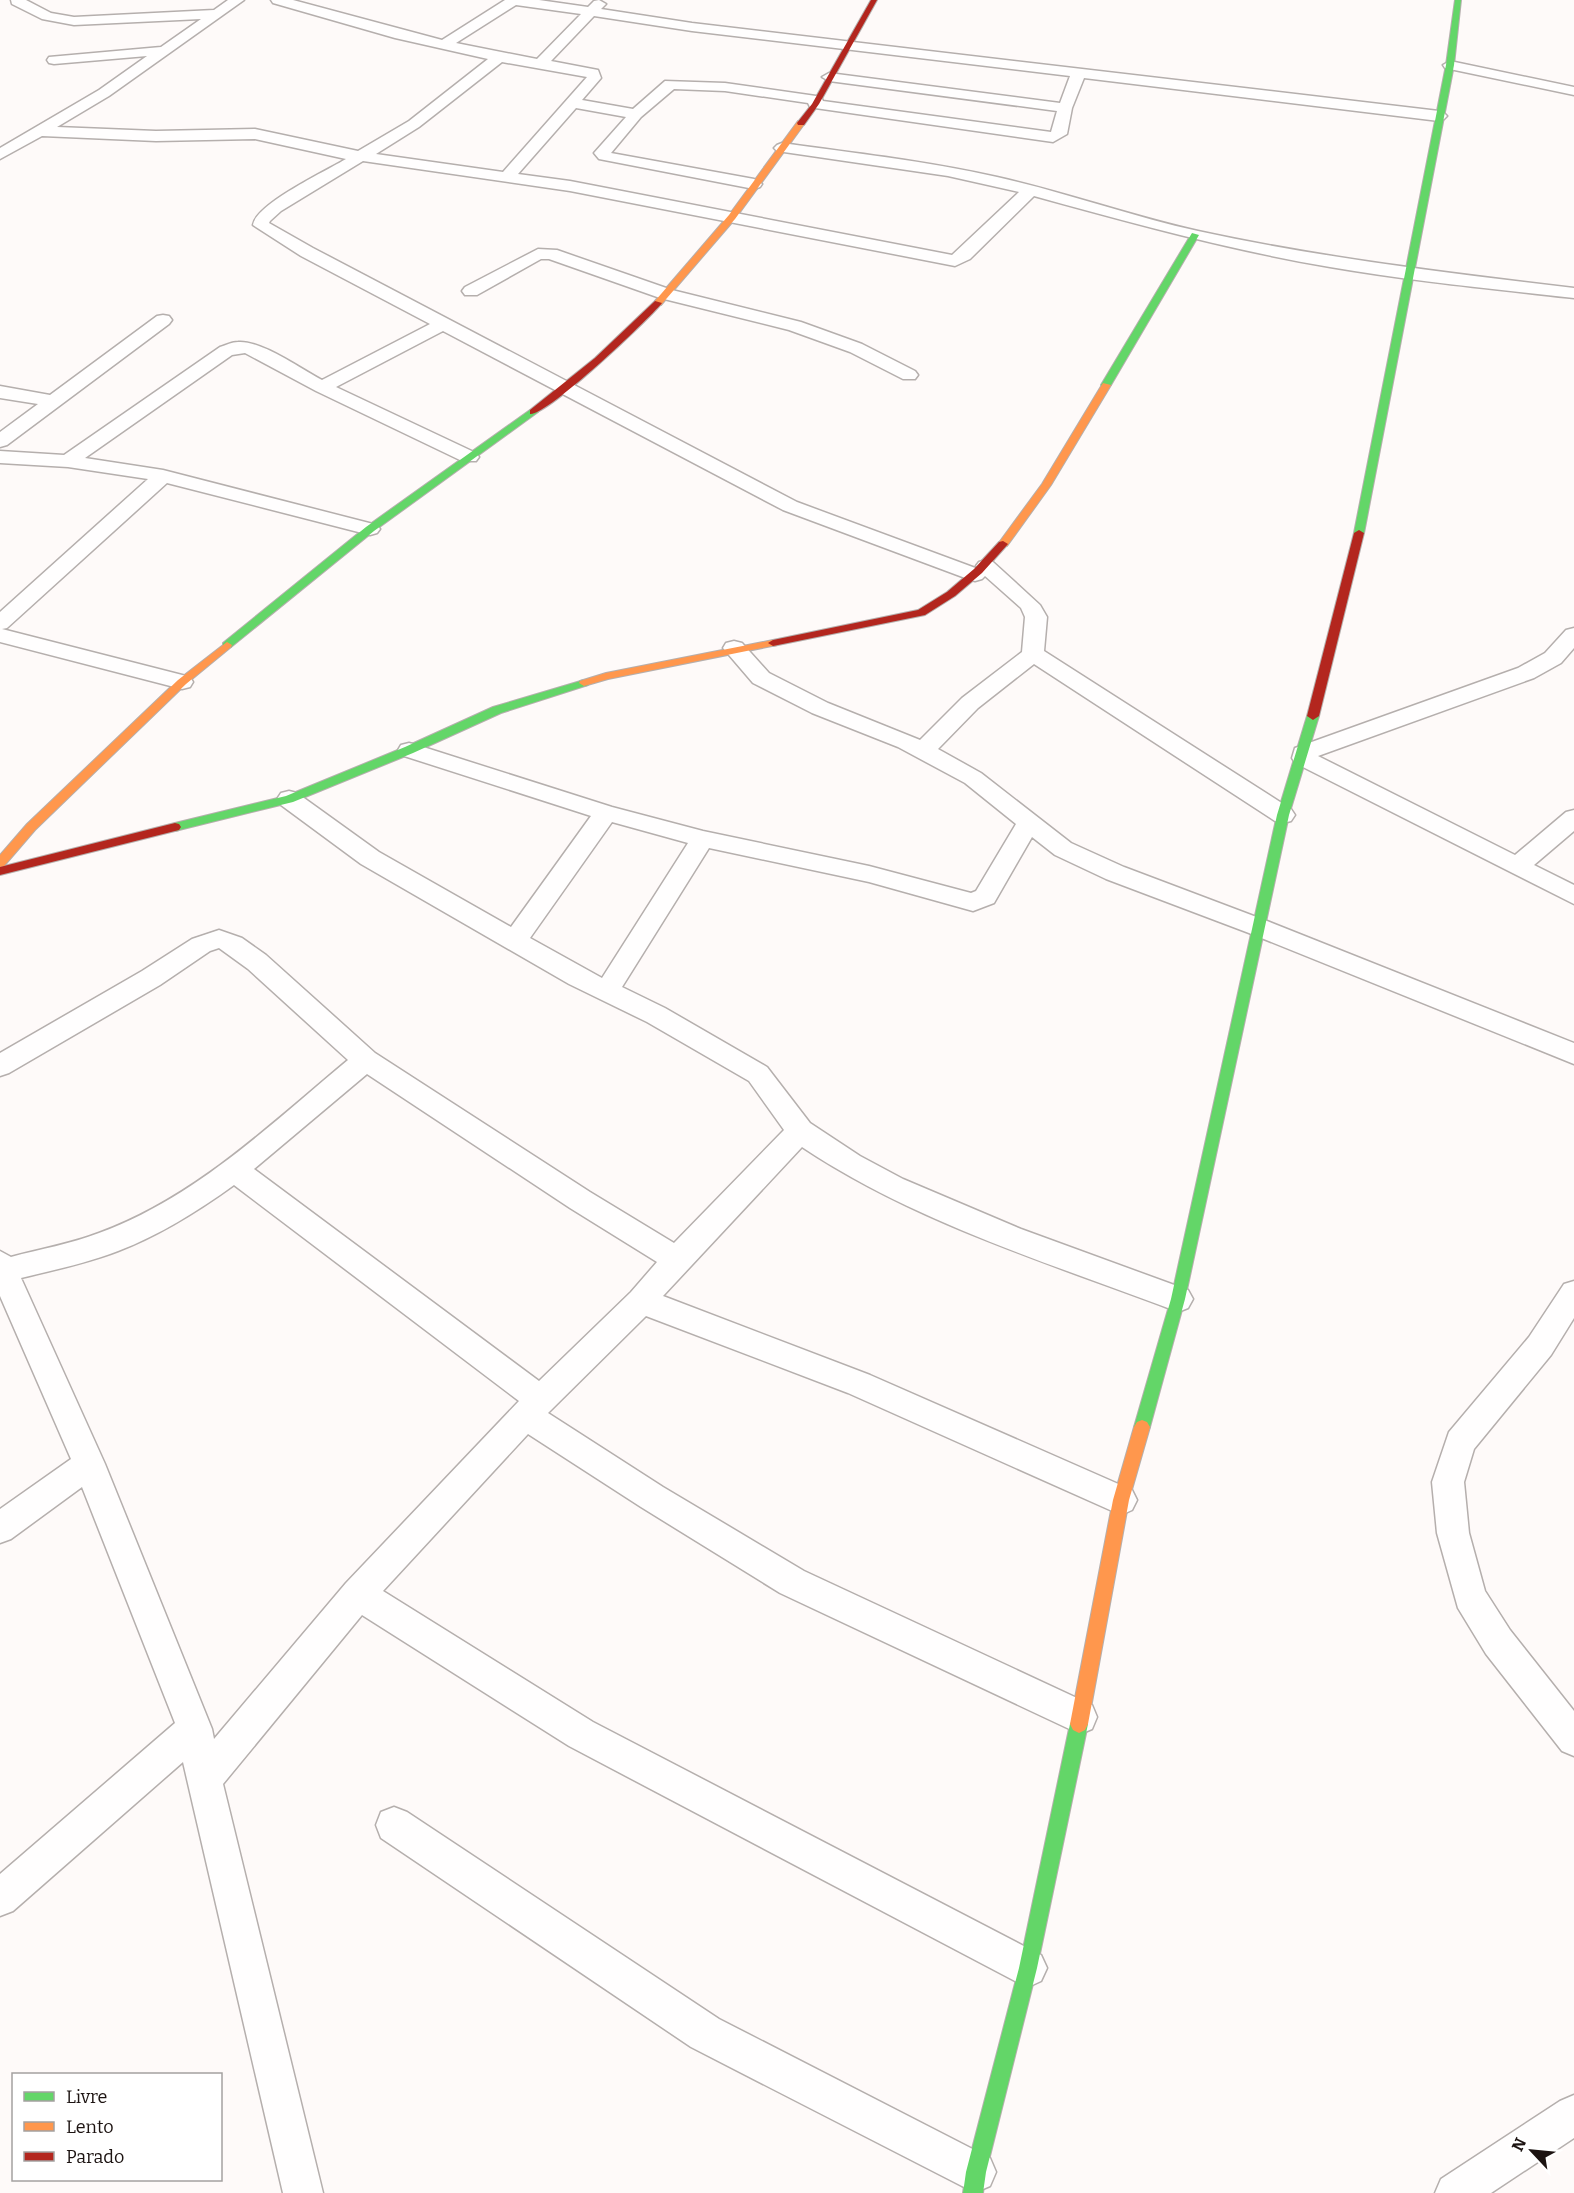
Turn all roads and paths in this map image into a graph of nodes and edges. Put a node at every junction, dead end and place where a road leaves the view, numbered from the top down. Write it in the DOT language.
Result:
graph roads {
  1 [pos="21,0"];
  2 [pos="237,0"];
  3 [pos="278,0"];
  4 [pos="514,0"];
  5 [pos="603,0"];
  6 [pos="874,0"];
  7 [pos="1458,0"];
  8 [pos="0,3"];
  9 [pos="217,14"];
  10 [pos="591,14"];
  11 [pos="444,45"];
  12 [pos="850,45"];
  13 [pos="163,51"];
  14 [pos="499,57"];
  15 [pos="54,60"];
  16 [pos="541,63"];
  17 [pos="1450,65"];
  18 [pos="1079,73"];
  19 [pos="829,76"];
  20 [pos="1536,84"];
  21 [pos="1480,86"];
  22 [pos="1574,91"];
  23 [pos="816,102"];
  24 [pos="573,103"];
  25 [pos="1065,108"];
  26 [pos="68,114"];
  27 [pos="636,114"];
  28 [pos="1439,116"];
  29 [pos="39,131"];
  30 [pos="99,134"];
  31 [pos="782,148"];
  32 [pos="3,149"];
  33 [pos="363,156"];
  34 [pos="507,177"];
  35 [pos="754,184"];
  36 [pos="1030,191"];
  37 [pos="732,217"];
  38 [pos="1195,235"];
  39 [pos="1410,274"];
  40 [pos="471,291"];
  41 [pos="1574,293"];
  42 [pos="666,294"];
  43 [pos="163,321"];
  44 [pos="445,323"];
  45 [pos="909,375"];
  46 [pos="322,387"];
  47 [pos="566,388"];
  48 [pos="0,392"];
  49 [pos="52,401"];
  50 [pos="0,441"];
  51 [pos="469,457"];
  52 [pos="0,458"];
  53 [pos="68,461"];
  54 [pos="163,476"];
  55 [pos="370,529"];
  56 [pos="980,571"];
  57 [pos="0,623"];
  58 [pos="0,635"];
  59 [pos="1574,635"];
  60 [pos="734,648"];
  61 [pos="1033,654"];
  62 [pos="182,682"];
  63 [pos="410,750"];
  64 [pos="924,750"];
  65 [pos="1303,755"];
  66 [pos="289,799"];
  67 [pos="606,813"];
  68 [pos="1283,815"];
  69 [pos="1574,818"];
  70 [pos="1029,821"];
  71 [pos="703,839"];
  72 [pos="0,863"];
  73 [pos="1517,866"];
  74 [pos="0,871"];
  75 [pos="1574,895"];
  76 [pos="1258,927"];
  77 [pos="514,941"];
  78 [pos="606,992"];
  79 [pos="1574,1054"];
  80 [pos="366,1060"];
  81 [pos="0,1066"];
  82 [pos="800,1131"];
  83 [pos="233,1169"];
  84 [pos="677,1259"];
  85 [pos="1,1267"];
  86 [pos="1574,1293"];
  87 [pos="1178,1299"];
  88 [pos="641,1301"];
  89 [pos="533,1407"];
  90 [pos="89,1464"];
  91 [pos="1121,1500"];
  92 [pos="0,1528"];
  93 [pos="358,1594"];
  94 [pos="1080,1717"];
  95 [pos="195,1729"];
  96 [pos="1574,1739"];
  97 [pos="204,1779"];
  98 [pos="394,1825"];
  99 [pos="0,1898"];
  100 [pos="1028,1968"];
  101 [pos="1574,2115"];
  102 [pos="974,2183"];
  103 [pos="303,2193"];
  104 [pos="1455,2193"];
  1 -- 8 [label="street"];
  1 -- 9 [label="street"];
  2 -- 9 [label="street"];
  3 -- 11 [label="street"];
  4 -- 10 [label="street"];
  4 -- 11 [label="street"];
  5 -- 10 [label="street"];
  6 -- 12 [label="street"];
  7 -- 17 [label="street"];
  9 -- 13 [label="street"];
  10 -- 12 [label="street"];
  10 -- 16 [label="street"];
  11 -- 14 [label="street"];
  12 -- 18 [label="street"];
  12 -- 19 [label="street"];
  13 -- 15 [label="street"];
  13 -- 26 [label="street"];
  14 -- 16 [label="street"];
  14 -- 33 [label="street"];
  16 -- 24 [label="street"];
  17 -- 20 [label="street"];
  17 -- 28 [label="street"];
  18 -- 25 [label="street"];
  18 -- 28 [label="street"];
  19 -- 23 [label="street"];
  19 -- 25 [label="street"];
  20 -- 21 [label="street"];
  20 -- 22 [label="street"];
  23 -- 25 [label="street"];
  23 -- 27 [label="street"];
  23 -- 31 [label="street"];
  24 -- 27 [label="street"];
  24 -- 34 [label="street"];
  26 -- 29 [label="street"];
  26 -- 30 [label="street"];
  27 -- 35 [label="street"];
  28 -- 39 [label="street"];
  29 -- 30 [label="street"];
  29 -- 32 [label="street"];
  30 -- 33 [label="street"];
  31 -- 35 [label="street"];
  31 -- 36 [label="street"];
  33 -- 34 [label="street"];
  33 -- 44 [label="street"];
  34 -- 37 [label="street"];
  35 -- 37 [label="street"];
  36 -- 37 [label="street"];
  36 -- 38 [label="street"];
  37 -- 42 [label="street"];
  38 -- 39 [label="street"];
  38 -- 56 [label="street"];
  39 -- 41 [label="street"];
  39 -- 65 [label="street"];
  40 -- 42 [label="street"];
  42 -- 45 [label="street"];
  42 -- 47 [label="street"];
  43 -- 49 [label="street"];
  44 -- 46 [label="street"];
  44 -- 47 [label="street"];
  46 -- 51 [label="street"];
  46 -- 53 [label="street"];
  47 -- 51 [label="street"];
  47 -- 56 [label="street"];
  48 -- 49 [label="street"];
  49 -- 50 [label="street"];
  51 -- 55 [label="street"];
  52 -- 53 [label="street"];
  53 -- 54 [label="street"];
  54 -- 55 [label="street"];
  54 -- 57 [label="street"];
  55 -- 62 [label="street"];
  56 -- 60 [label="street"];
  56 -- 61 [label="street"];
  58 -- 62 [label="street"];
  59 -- 65 [label="street"];
  60 -- 63 [label="street"];
  60 -- 64 [label="street"];
  61 -- 64 [label="street"];
  61 -- 68 [label="street"];
  62 -- 72 [label="street"];
  63 -- 66 [label="street"];
  63 -- 67 [label="street"];
  64 -- 70 [label="street"];
  65 -- 68 [label="street"];
  65 -- 73 [label="street"];
  66 -- 74 [label="street"];
  66 -- 77 [label="street"];
  67 -- 71 [label="street"];
  67 -- 77 [label="street"];
  68 -- 76 [label="street"];
  69 -- 73 [label="street"];
  70 -- 71 [label="street"];
  70 -- 76 [label="street"];
  71 -- 78 [label="street"];
  73 -- 75 [label="street"];
  76 -- 79 [label="street"];
  76 -- 87 [label="street"];
  77 -- 78 [label="street"];
  78 -- 82 [label="street"];
  80 -- 81 [label="street"];
  80 -- 83 [label="street"];
  80 -- 84 [label="street"];
  82 -- 84 [label="street"];
  82 -- 87 [label="street"];
  83 -- 85 [label="street"];
  83 -- 89 [label="street"];
  84 -- 88 [label="street"];
  85 -- 90 [label="street"];
  86 -- 96 [label="street"];
  87 -- 91 [label="street"];
  88 -- 89 [label="street"];
  88 -- 91 [label="street"];
  89 -- 93 [label="street"];
  89 -- 94 [label="street"];
  90 -- 92 [label="street"];
  90 -- 95 [label="street"];
  91 -- 94 [label="street"];
  93 -- 97 [label="street"];
  93 -- 100 [label="street"];
  94 -- 100 [label="street"];
  95 -- 97 [label="street"];
  95 -- 99 [label="street"];
  97 -- 103 [label="street"];
  98 -- 102 [label="street"];
  100 -- 102 [label="street"];
  101 -- 104 [label="street"];
}
